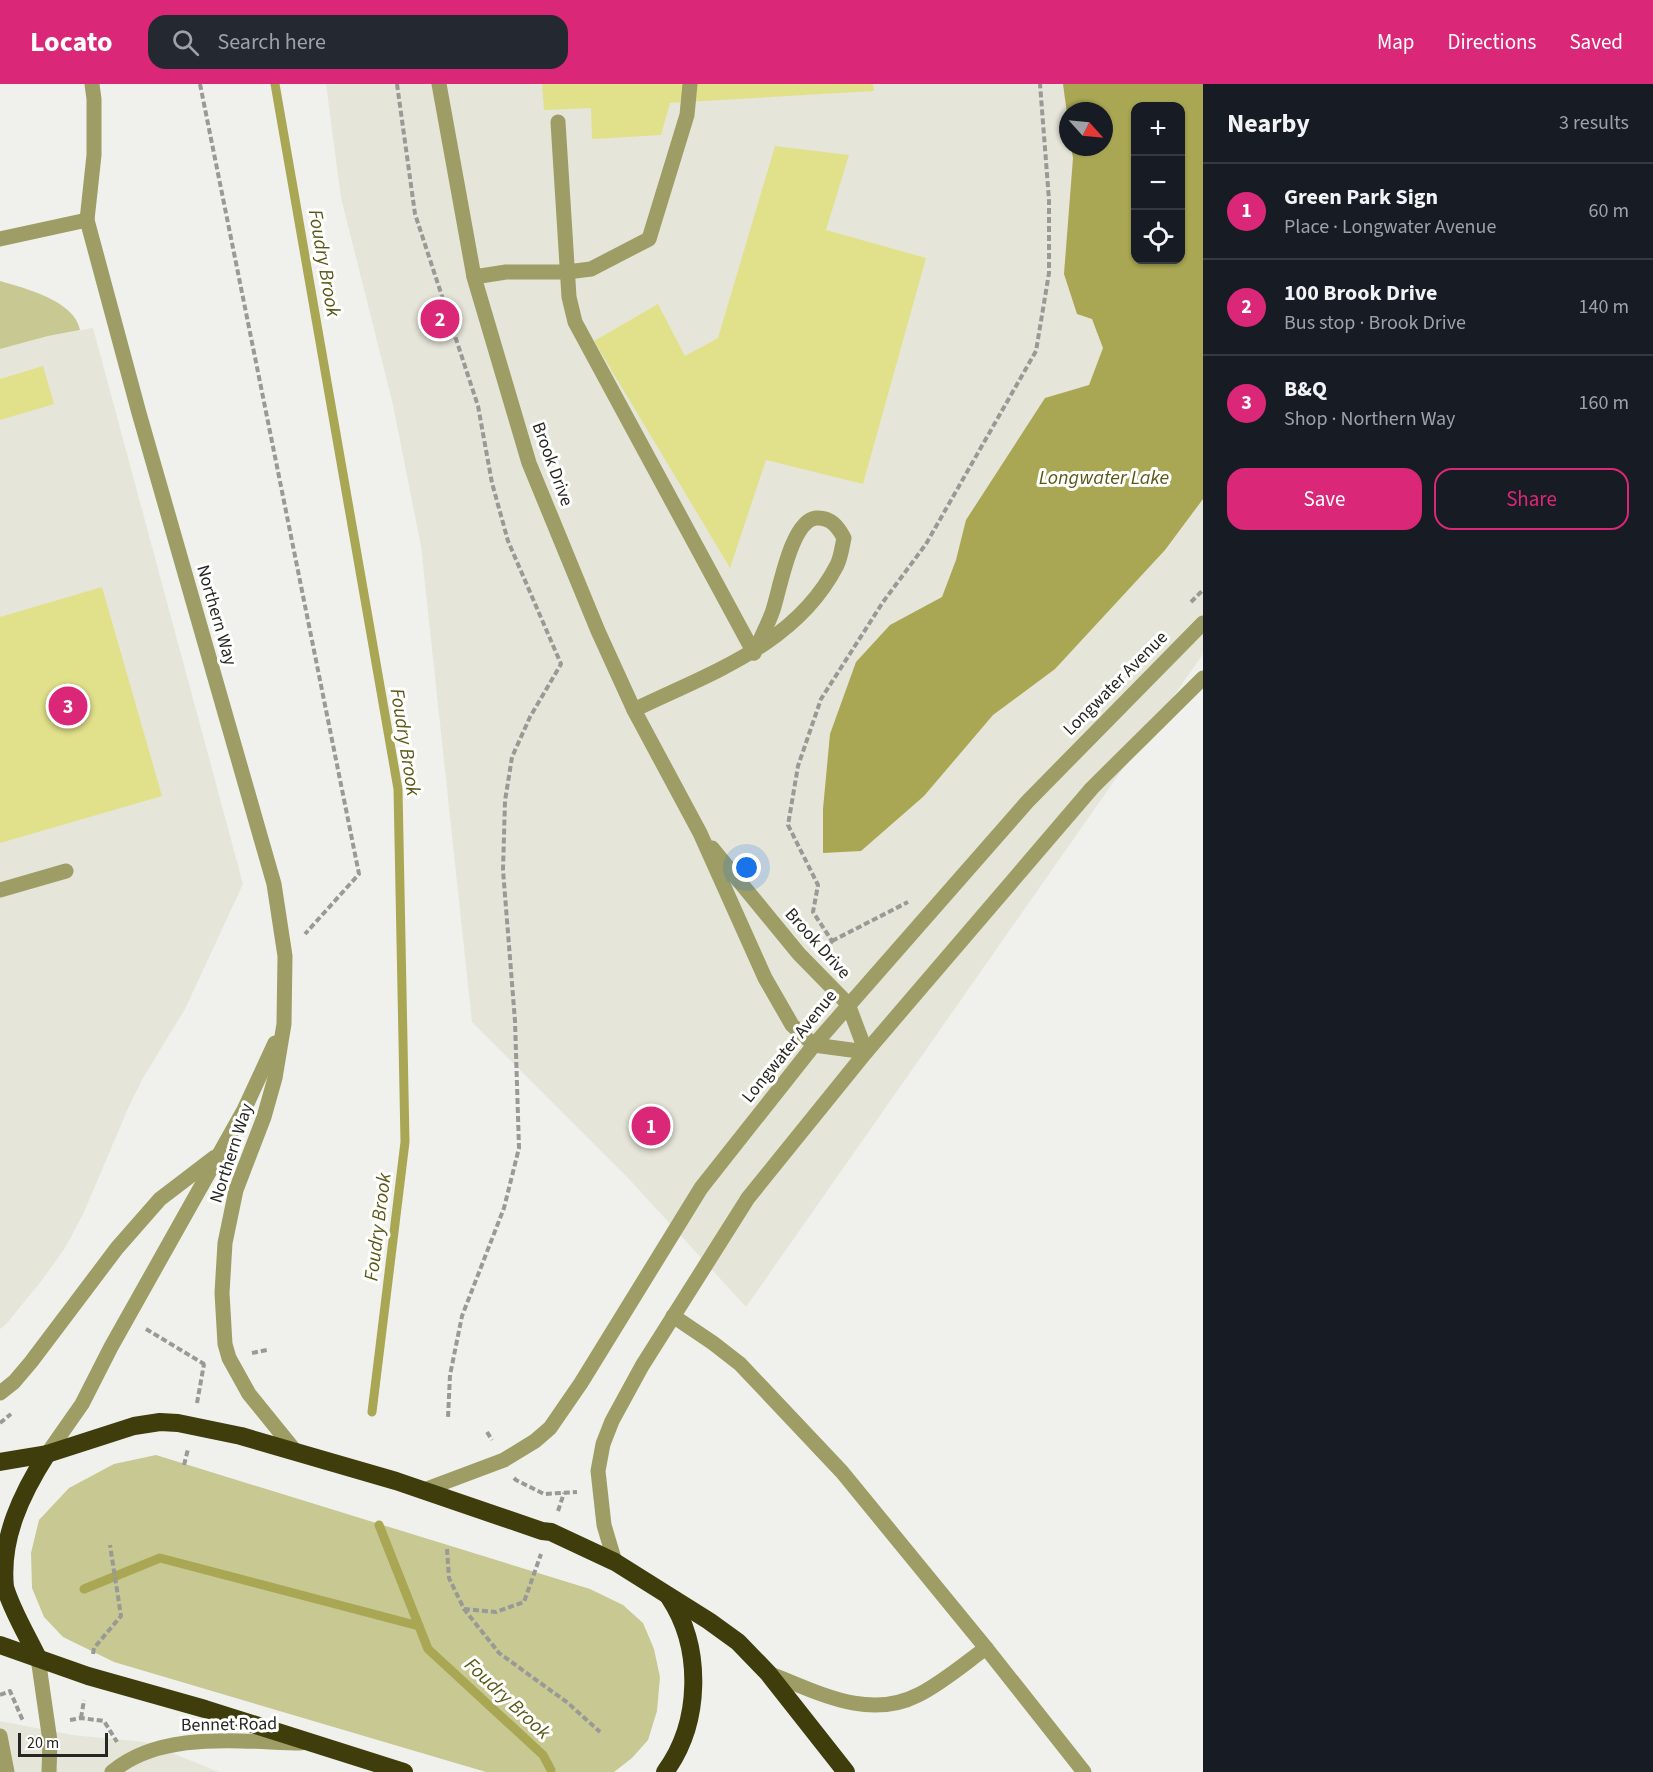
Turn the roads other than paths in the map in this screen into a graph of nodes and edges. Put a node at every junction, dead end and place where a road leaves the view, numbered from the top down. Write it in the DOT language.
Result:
graph roads {
  1 [pos="92,84"];
  2 [pos="439,84"];
  3 [pos="690,84"];
  4 [pos="558,122"];
  5 [pos="87,220"];
  6 [pos="0,239"];
  7 [pos="567,272"];
  8 [pos="474,277"];
  9 [pos="1203,623"];
  10 [pos="754,653"];
  11 [pos="1203,678"];
  12 [pos="634,710"];
  13 [pos="700,833"];
  14 [pos="66,871"];
  15 [pos="0,890"];
  16 [pos="848,1004"];
  17 [pos="284,1024"];
  18 [pos="814,1045"];
  19 [pos="866,1052"];
  20 [pos="219,1154"];
  21 [pos="673,1316"];
  22 [pos="0,1393"];
  23 [pos="296,1452"];
  24 [pos="46,1454"];
  25 [pos="0,1462"];
  26 [pos="424,1490"];
  27 [pos="615,1563"];
  28 [pos="668,1596"];
  29 [pos="0,1645"];
  30 [pos="986,1648"];
  31 [pos="38,1658"];
  32 [pos="768,1673"];
  33 [pos="0,1736"];
  34 [pos="316,1743"];
  35 [pos="7,1772"];
  36 [pos="49,1772"];
  37 [pos="112,1772"];
  38 [pos="404,1772"];
  39 [pos="665,1772"];
  40 [pos="846,1772"];
  41 [pos="1084,1772"];
  1 -- 5 [label="street"];
  2 -- 8 [label="street, Brook Drive"];
  3 -- 7 [label="street"];
  4 -- 7 [label="street"];
  5 -- 6 [label="street"];
  5 -- 17 [label="street, Northern Way"];
  7 -- 8 [label="street"];
  7 -- 10 [label="street"];
  8 -- 12 [label="street, Brook Drive"];
  9 -- 16 [label="street, Longwater Avenue"];
  10 -- 10 [label="street"];
  10 -- 12 [label="street"];
  11 -- 19 [label="street"];
  12 -- 13 [label="street, Brook Drive"];
  13 -- 16 [label="street, Brook Drive"];
  13 -- 18 [label="street, Brook Drive"];
  14 -- 15 [label="street"];
  16 -- 18 [label="street, Longwater Avenue"];
  16 -- 19 [label="street, Brook Drive"];
  17 -- 20 [label="street, Northern Way"];
  17 -- 23 [label="street, Northern Way"];
  18 -- 19 [label="street"];
  18 -- 26 [label="street, Longwater Avenue"];
  19 -- 21 [label="street"];
  20 -- 22 [label="street, Northern Way"];
  20 -- 24 [label="street, Northern Way"];
  21 -- 27 [label="street"];
  21 -- 30 [label="street"];
  23 -- 24 [label="highway"];
  23 -- 26 [label="highway"];
  24 -- 25 [label="highway"];
  24 -- 31 [label="highway"];
  26 -- 27 [label="highway"];
  27 -- 28 [label="highway"];
  28 -- 32 [label="highway"];
  28 -- 39 [label="highway"];
  29 -- 31 [label="highway"];
  30 -- 32 [label="street"];
  30 -- 41 [label="street"];
  31 -- 34 [label="highway"];
  31 -- 36 [label="street"];
  32 -- 40 [label="highway"];
  33 -- 35 [label="street"];
  34 -- 37 [label="street, Bennet Road"];
  34 -- 38 [label="highway"];
}
